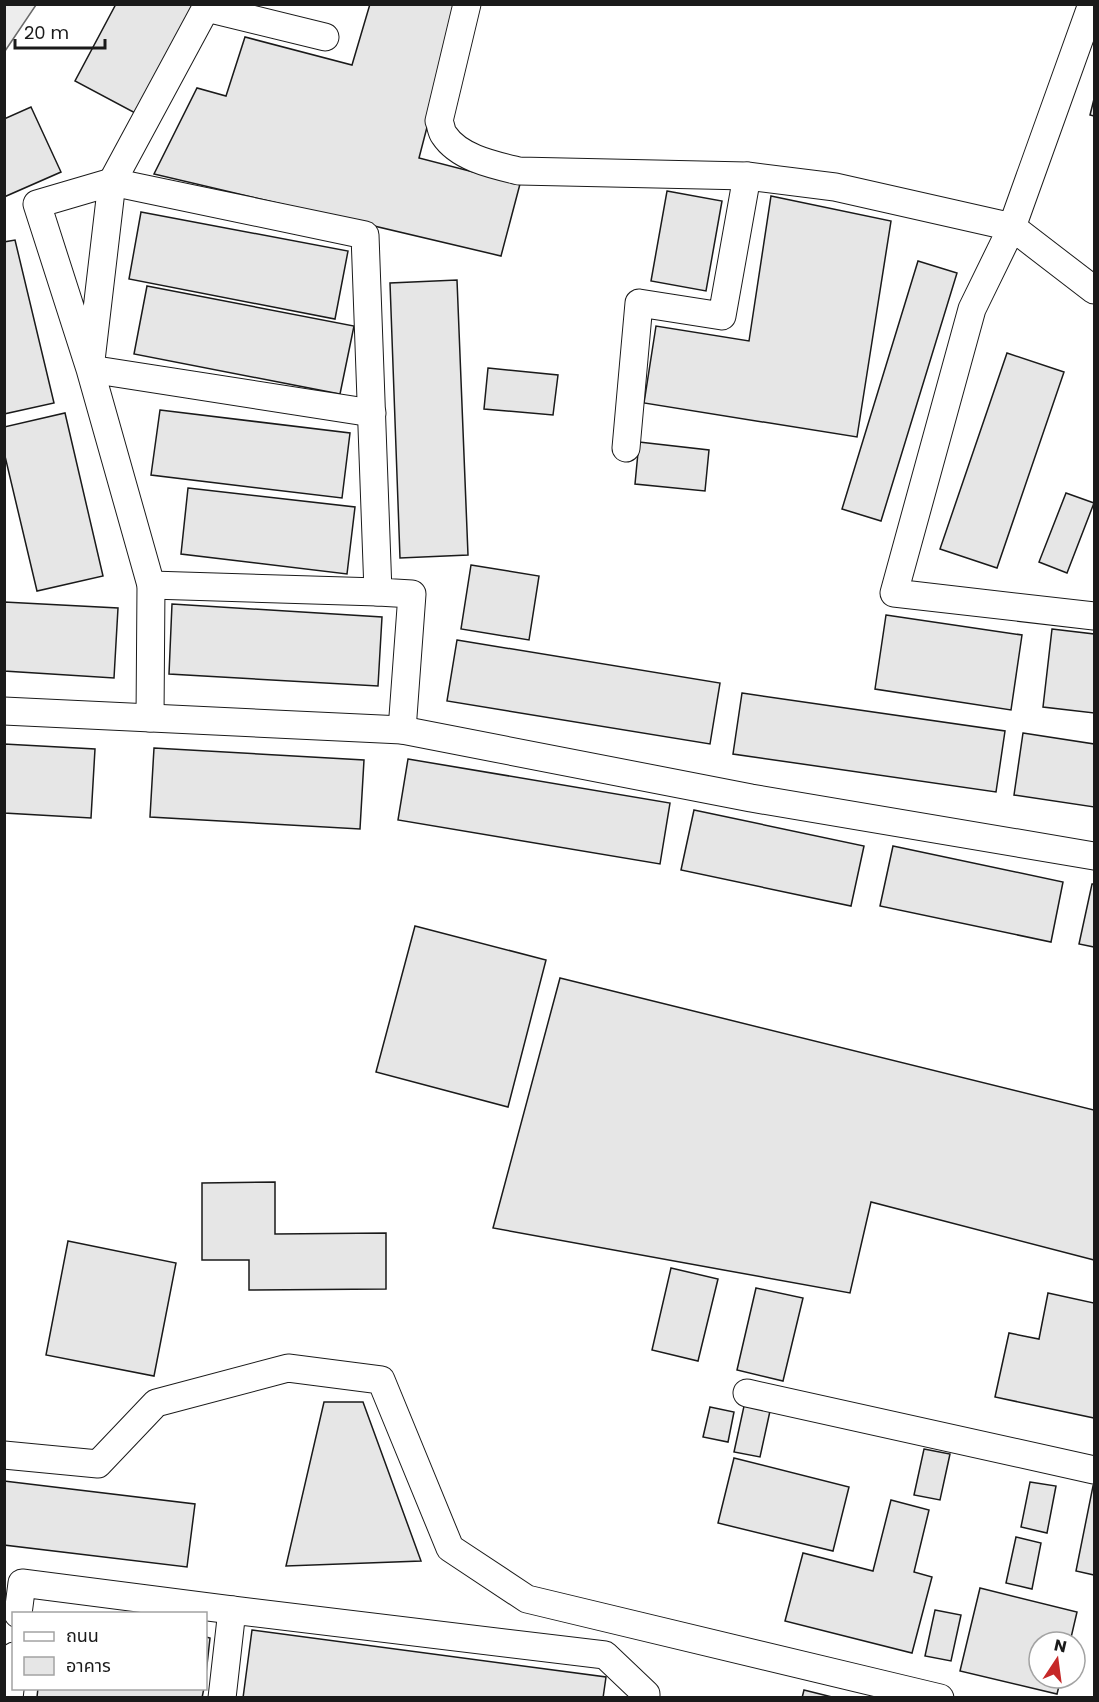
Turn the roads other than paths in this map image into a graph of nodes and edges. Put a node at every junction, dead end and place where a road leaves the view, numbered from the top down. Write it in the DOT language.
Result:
graph roads {
  1 [pos="467,4"];
  2 [pos="1092,4"];
  3 [pos="207,6"];
  4 [pos="325,38"];
  5 [pos="747,176"];
  6 [pos="112,182"];
  7 [pos="1012,227"];
  8 [pos="1095,290"];
  9 [pos="90,369"];
  10 [pos="372,413"];
  11 [pos="626,448"];
  12 [pos="151,585"];
  13 [pos="378,592"];
  14 [pos="1095,616"];
  15 [pos="4,711"];
  16 [pos="150,718"];
  17 [pos="402,730"];
  18 [pos="1095,856"];
  19 [pos="747,1393"];
  20 [pos="4,1455"];
  21 [pos="1095,1470"];
  22 [pos="232,1610"];
  23 [pos="18,1612"];
  24 [pos="12,1673"];
  25 [pos="649,1696"];
  26 [pos="9,1698"];
  27 [pos="222,1698"];
  28 [pos="940,1698"];
  1 -- 5 [label="street"];
  2 -- 7 [label="street"];
  3 -- 4 [label="street"];
  3 -- 6 [label="street"];
  5 -- 7 [label="street"];
  5 -- 11 [label="street"];
  6 -- 9 [label="street"];
  6 -- 9 [label="street"];
  6 -- 10 [label="street"];
  7 -- 8 [label="street"];
  7 -- 14 [label="street"];
  9 -- 10 [label="street"];
  9 -- 12 [label="street"];
  10 -- 13 [label="street"];
  12 -- 13 [label="street"];
  12 -- 16 [label="street"];
  13 -- 17 [label="street"];
  15 -- 16 [label="street"];
  16 -- 17 [label="street"];
  17 -- 18 [label="street"];
  19 -- 21 [label="street"];
  20 -- 28 [label="street"];
  22 -- 23 [label="street"];
  22 -- 25 [label="street"];
  22 -- 27 [label="street"];
  24 -- 26 [label="street"];
}
